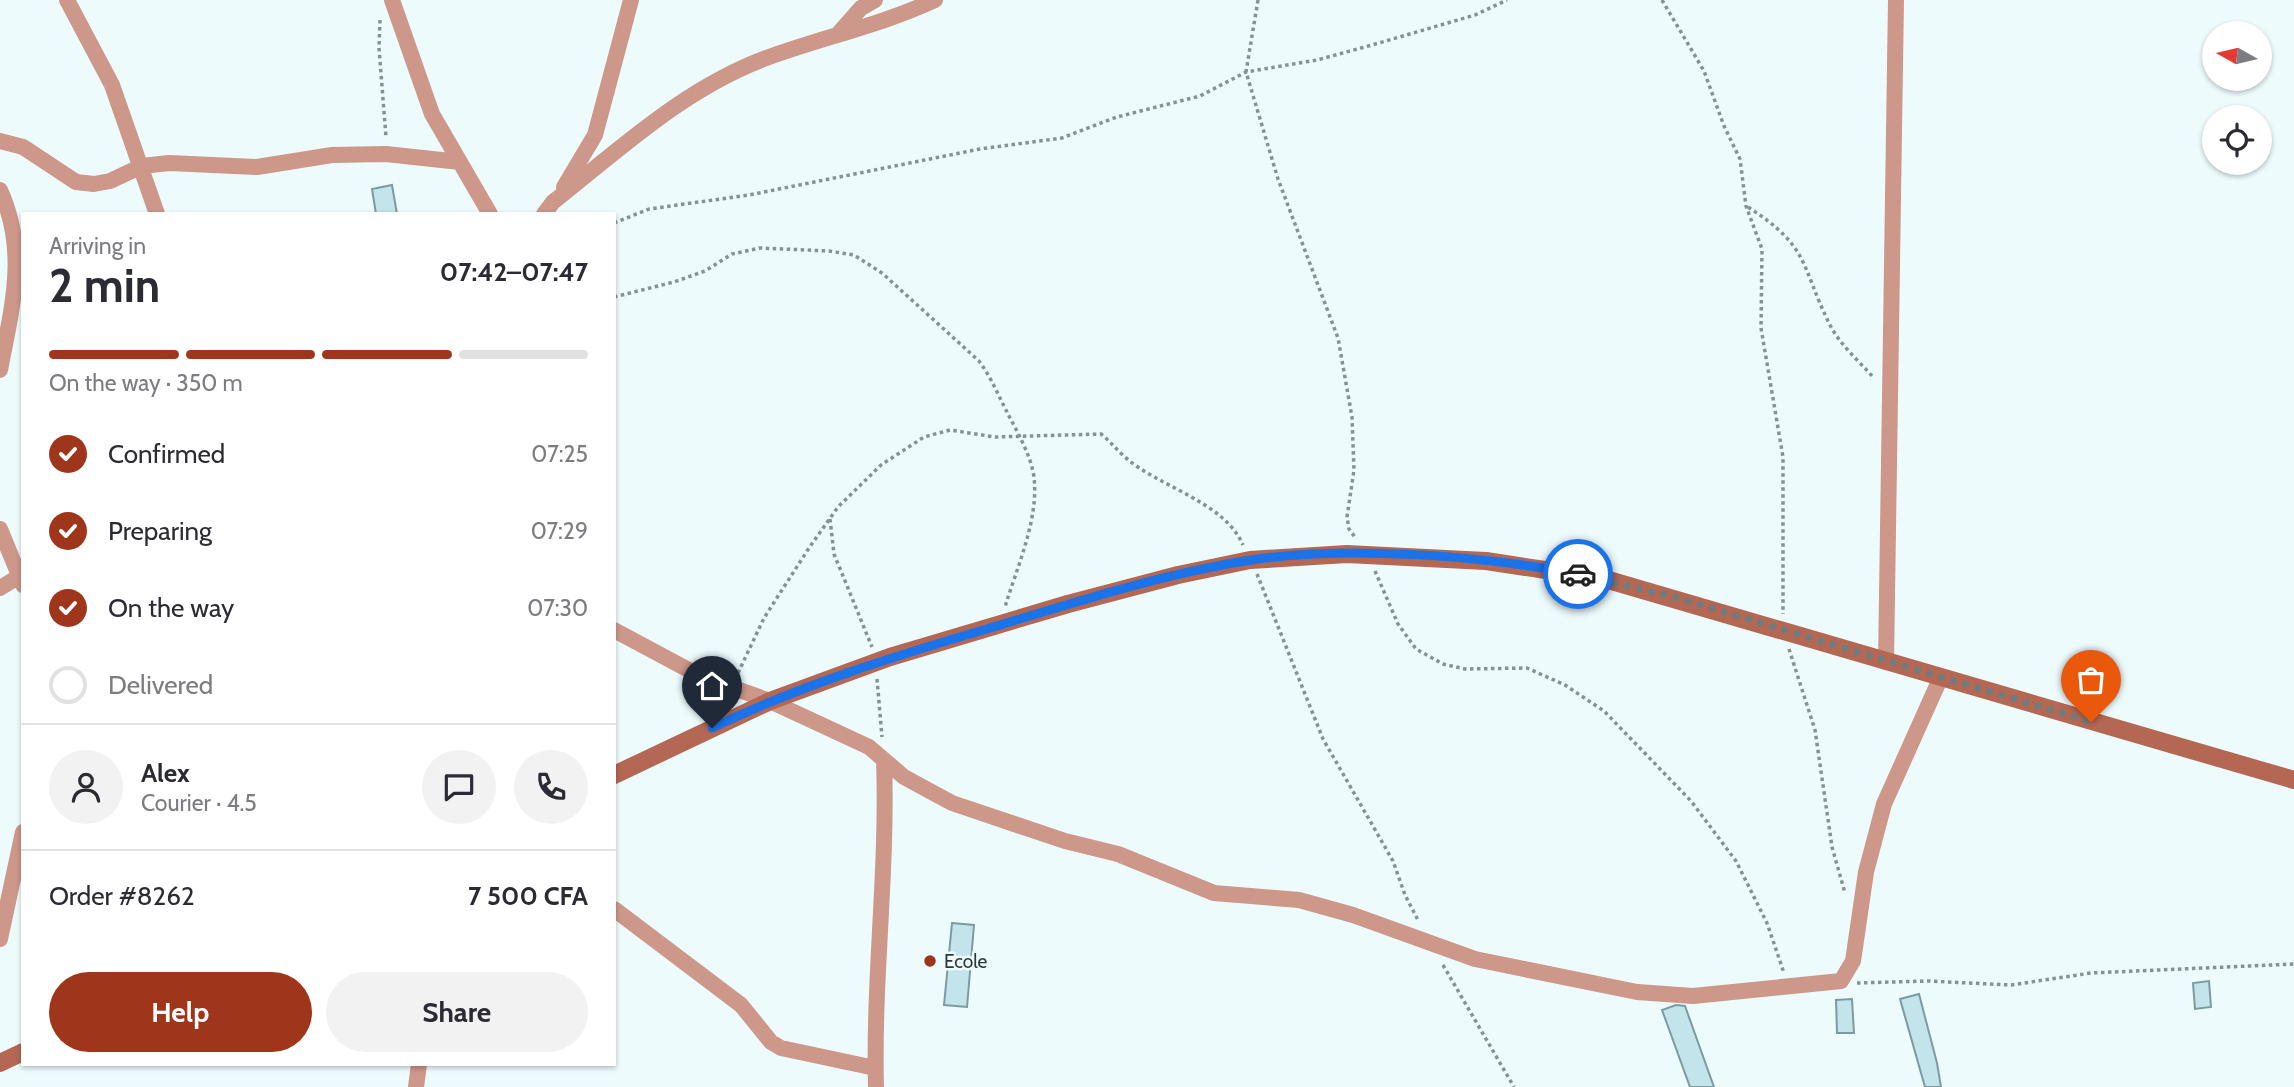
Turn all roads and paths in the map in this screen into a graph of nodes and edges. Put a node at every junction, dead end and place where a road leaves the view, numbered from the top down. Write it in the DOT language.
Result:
graph roads {
  1 [pos="67,0"];
  2 [pos="631,0"];
  3 [pos="875,0"];
  4 [pos="935,0"];
  5 [pos="1258,0"];
  6 [pos="1507,0"];
  7 [pos="1662,0"];
  8 [pos="1896,0"];
  9 [pos="386,6"];
  10 [pos="837,36"];
  11 [pos="1246,72"];
  12 [pos="0,141"];
  13 [pos="386,154"];
  14 [pos="460,162"];
  15 [pos="142,166"];
  16 [pos="0,190"];
  17 [pos="1746,206"];
  18 [pos="549,208"];
  19 [pos="157,212"];
  20 [pos="489,212"];
  21 [pos="616,222"];
  22 [pos="616,296"];
  23 [pos="0,370"];
  24 [pos="1892,391"];
  25 [pos="1020,437"];
  26 [pos="830,518"];
  27 [pos="0,529"];
  28 [pos="1368,555"];
  29 [pos="1250,560"];
  30 [pos="21,576"];
  31 [pos="21,578"];
  32 [pos="0,588"];
  33 [pos="999,625"];
  34 [pos="616,631"];
  35 [pos="1784,632"];
  36 [pos="1886,662"];
  37 [pos="876,663"];
  38 [pos="1940,679"];
  39 [pos="728,686"];
  40 [pos="770,701"];
  41 [pos="692,723"];
  42 [pos="884,760"];
  43 [pos="616,774"];
  44 [pos="2294,780"];
  45 [pos="21,841"];
  46 [pos="1847,900"];
  47 [pos="616,911"];
  48 [pos="0,939"];
  49 [pos="1430,942"];
  50 [pos="2294,964"];
  51 [pos="1841,981"];
  52 [pos="1789,987"];
  53 [pos="21,1053"];
  54 [pos="0,1063"];
  55 [pos="419,1066"];
  56 [pos="875,1068"];
  57 [pos="416,1087"];
  58 [pos="876,1087"];
  59 [pos="1514,1087"];
  1 -- 15 [label="street"];
  2 -- 18 [label="street"];
  3 -- 10 [label="street"];
  4 -- 10 [label="street"];
  5 -- 11 [label="path"];
  6 -- 11 [label="path"];
  7 -- 17 [label="path"];
  8 -- 24 [label="street"];
  9 -- 13 [label="path"];
  9 -- 14 [label="street"];
  10 -- 18 [label="street"];
  11 -- 21 [label="path"];
  11 -- 28 [label="path"];
  12 -- 15 [label="street"];
  13 -- 14 [label="street"];
  13 -- 15 [label="street"];
  14 -- 20 [label="street"];
  15 -- 19 [label="street"];
  16 -- 23 [label="street"];
  17 -- 24 [label="path"];
  17 -- 35 [label="path"];
  22 -- 25 [label="path"];
  24 -- 36 [label="street"];
  25 -- 26 [label="path"];
  25 -- 29 [label="path"];
  25 -- 33 [label="path"];
  26 -- 37 [label="path"];
  26 -- 39 [label="path"];
  27 -- 30 [label="street"];
  28 -- 29 [label="street"];
  28 -- 35 [label="street"];
  28 -- 52 [label="path"];
  29 -- 33 [label="street"];
  29 -- 49 [label="path"];
  31 -- 32 [label="street"];
  33 -- 37 [label="street"];
  34 -- 39 [label="street"];
  35 -- 36 [label="street"];
  35 -- 46 [label="path"];
  36 -- 38 [label="street"];
  37 -- 40 [label="street"];
  37 -- 42 [label="path"];
  38 -- 44 [label="street"];
  38 -- 51 [label="street"];
  39 -- 40 [label="street"];
  39 -- 41 [label="path"];
  40 -- 42 [label="street"];
  40 -- 43 [label="street"];
  42 -- 49 [label="street"];
  42 -- 56 [label="street"];
  45 -- 48 [label="street"];
  47 -- 56 [label="street"];
  49 -- 52 [label="street"];
  49 -- 59 [label="path"];
  50 -- 51 [label="path"];
  51 -- 52 [label="street"];
  53 -- 54 [label="street"];
  55 -- 57 [label="street"];
  56 -- 58 [label="street"];
}
